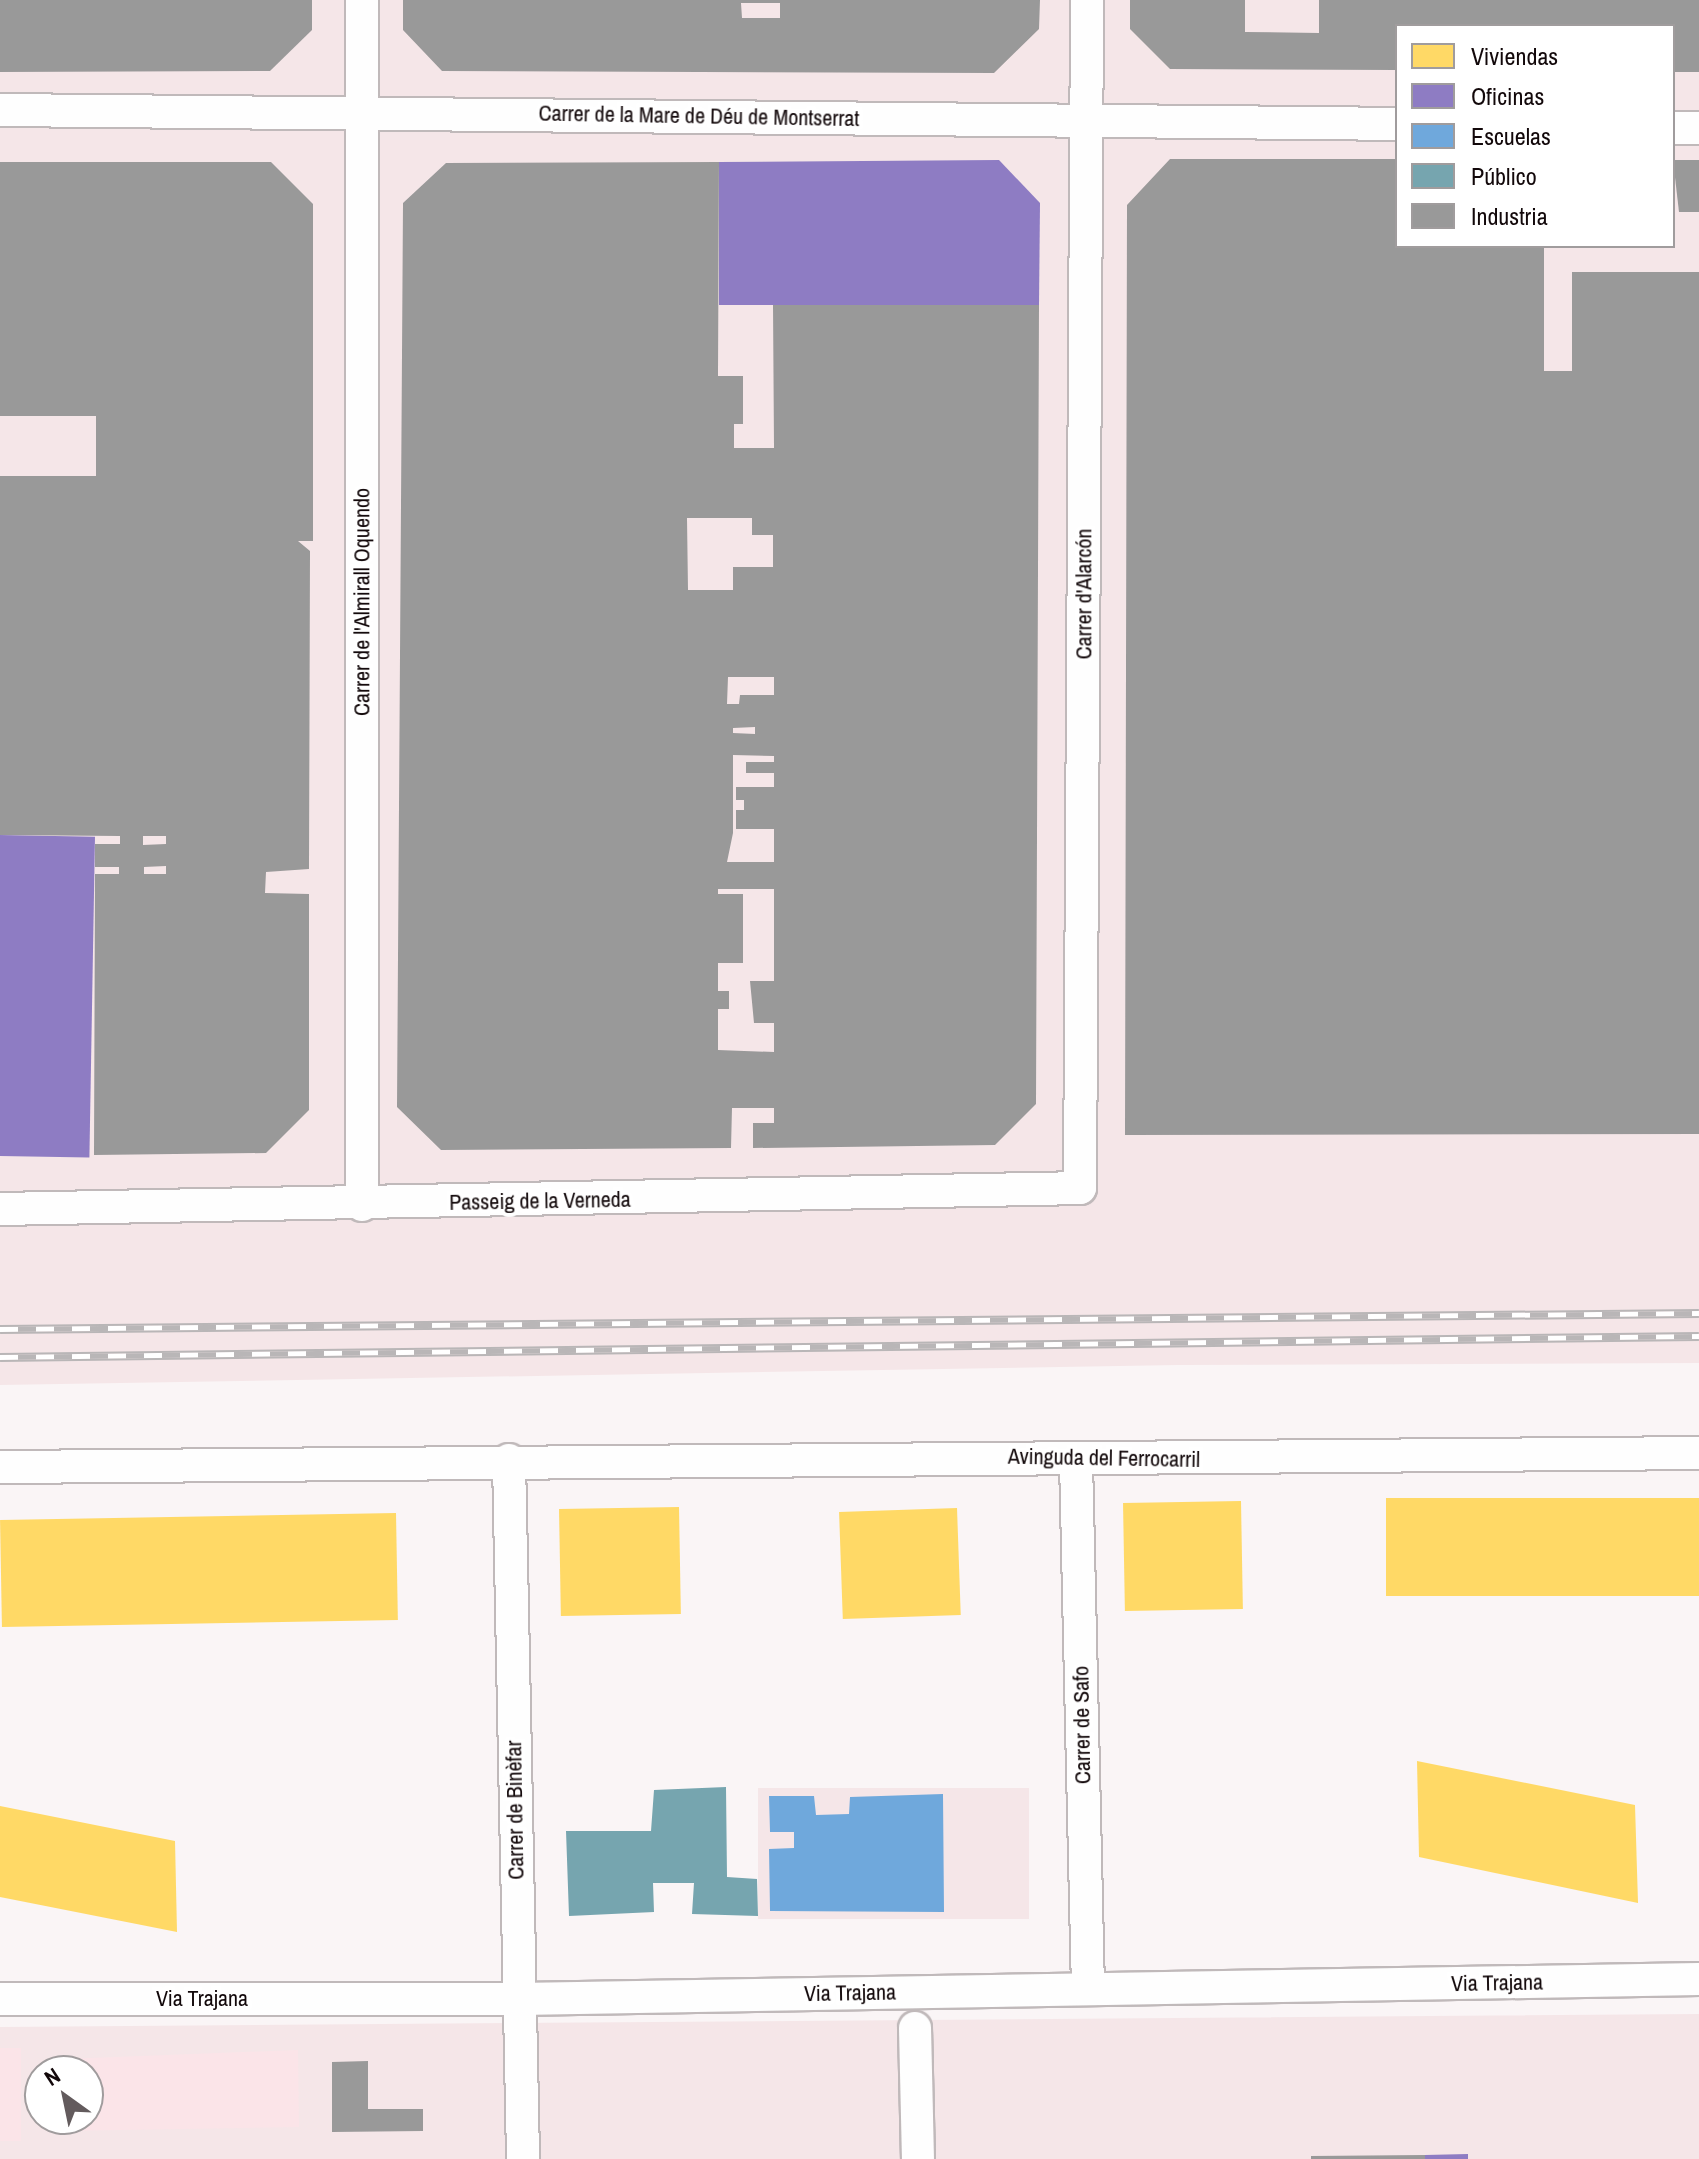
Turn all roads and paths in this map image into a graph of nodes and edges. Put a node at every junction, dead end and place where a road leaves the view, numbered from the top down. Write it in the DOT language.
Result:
graph roads {
  1 [pos="362,0"];
  2 [pos="1087,0"];
  3 [pos="0,110"];
  4 [pos="362,111"];
  5 [pos="1087,121"];
  6 [pos="1395,124"];
  7 [pos="1675,128"];
  8 [pos="1699,128"];
  9 [pos="1080,1188"];
  10 [pos="362,1205"];
  11 [pos="0,1209"];
  12 [pos="1699,1453"];
  13 [pos="509,1460"];
  14 [pos="1076,1461"];
  15 [pos="0,1467"];
  16 [pos="1699,1979"];
  17 [pos="1088,1989"];
  18 [pos="0,1999"];
  19 [pos="519,1999"];
  20 [pos="915,2028"];
  21 [pos="523,2159"];
  22 [pos="918,2159"];
  1 -- 4 [label="street, Carrer de l'Almirall Oquendo"];
  2 -- 5 [label="street, Carrer d'Alarcón"];
  3 -- 4 [label="street, Carrer de la Mare de Déu de Montserrat"];
  4 -- 5 [label="street, Carrer de la Mare de Déu de Montserrat"];
  4 -- 10 [label="street, Carrer de l'Almirall Oquendo"];
  5 -- 6 [label="street, Carrer de la Mare de Déu de Montserrat"];
  5 -- 9 [label="street, Carrer d'Alarcón"];
  7 -- 8 [label="street"];
  9 -- 10 [label="street, Passeig de la Verneda"];
  10 -- 11 [label="street, Passeig de la Verneda"];
  12 -- 14 [label="street, Avinguda del Ferrocarril"];
  13 -- 14 [label="street, Avinguda del Ferrocarril"];
  13 -- 15 [label="street"];
  13 -- 19 [label="street, Carrer de Binèfar"];
  14 -- 17 [label="street, Carrer de Safo"];
  16 -- 17 [label="street, Via Trajana"];
  17 -- 19 [label="street, Via Trajana"];
  18 -- 19 [label="street, Via Trajana"];
  19 -- 21 [label="street, Carrer de Binèfar"];
  20 -- 22 [label="street"];
}
